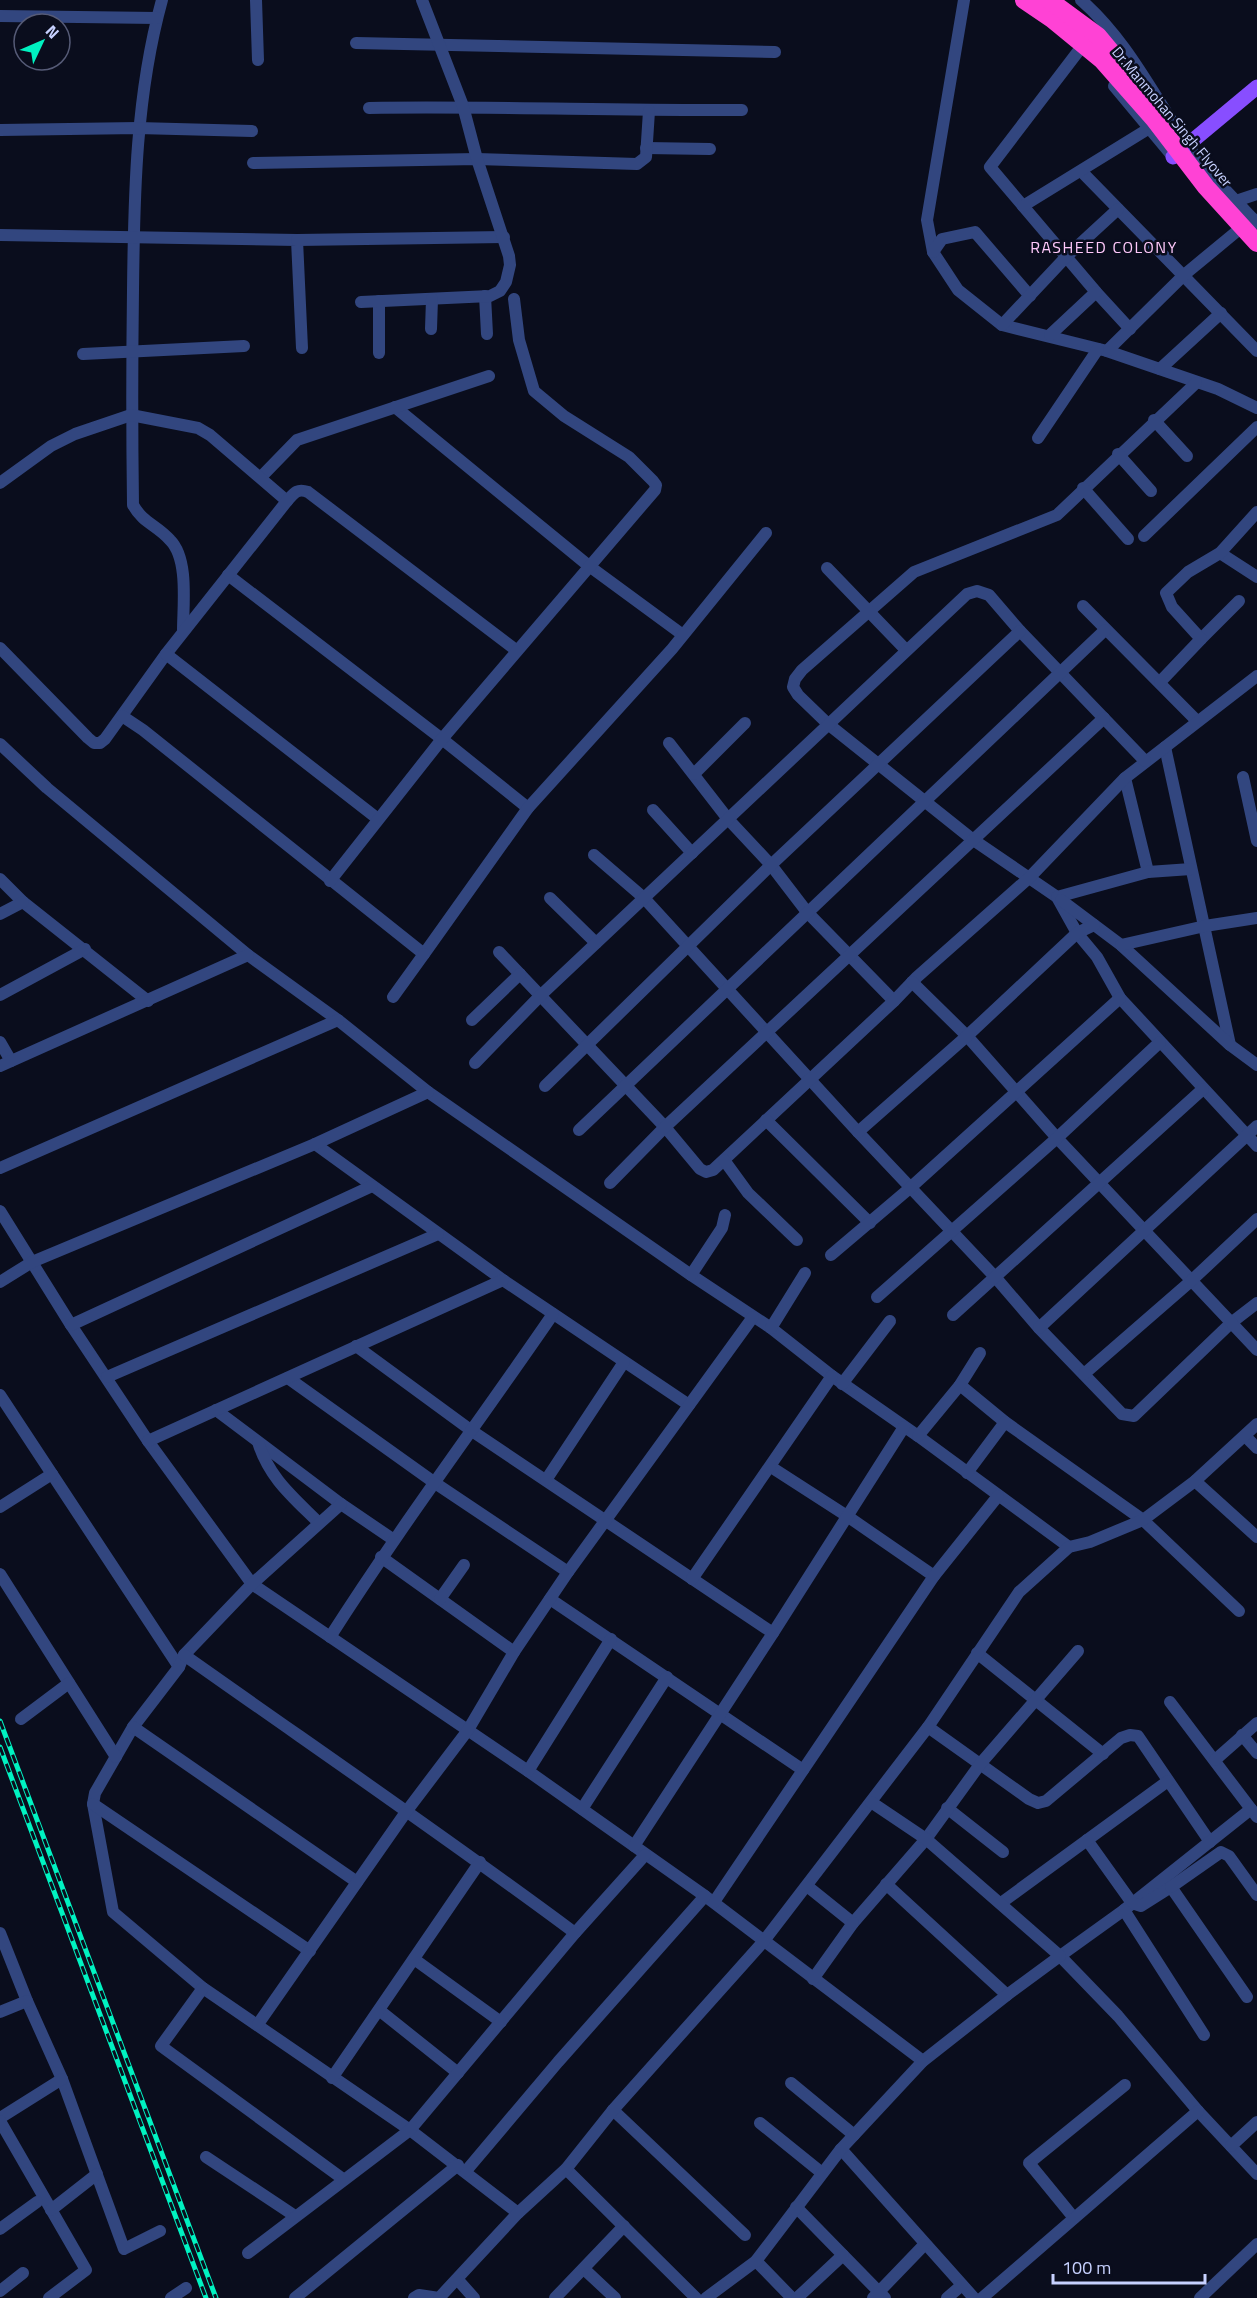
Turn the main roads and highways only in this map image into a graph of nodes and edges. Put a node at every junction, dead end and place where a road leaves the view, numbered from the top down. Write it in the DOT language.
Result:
graph roads {
  1 [pos="1024,0"];
  2 [pos="1049,0"];
  3 [pos="1256,91"];
  4 [pos="1173,157"];
  5 [pos="1257,232"];
  6 [pos="1257,243"];
  1 -- 6 [label="highway, Dr.Manmohan Singh Flyover, bridge"];
  2 -- 5 [label="highway, Dr.Manmohan Singh Flyover, bridge"];
  3 -- 4 [label="main road"];
}
